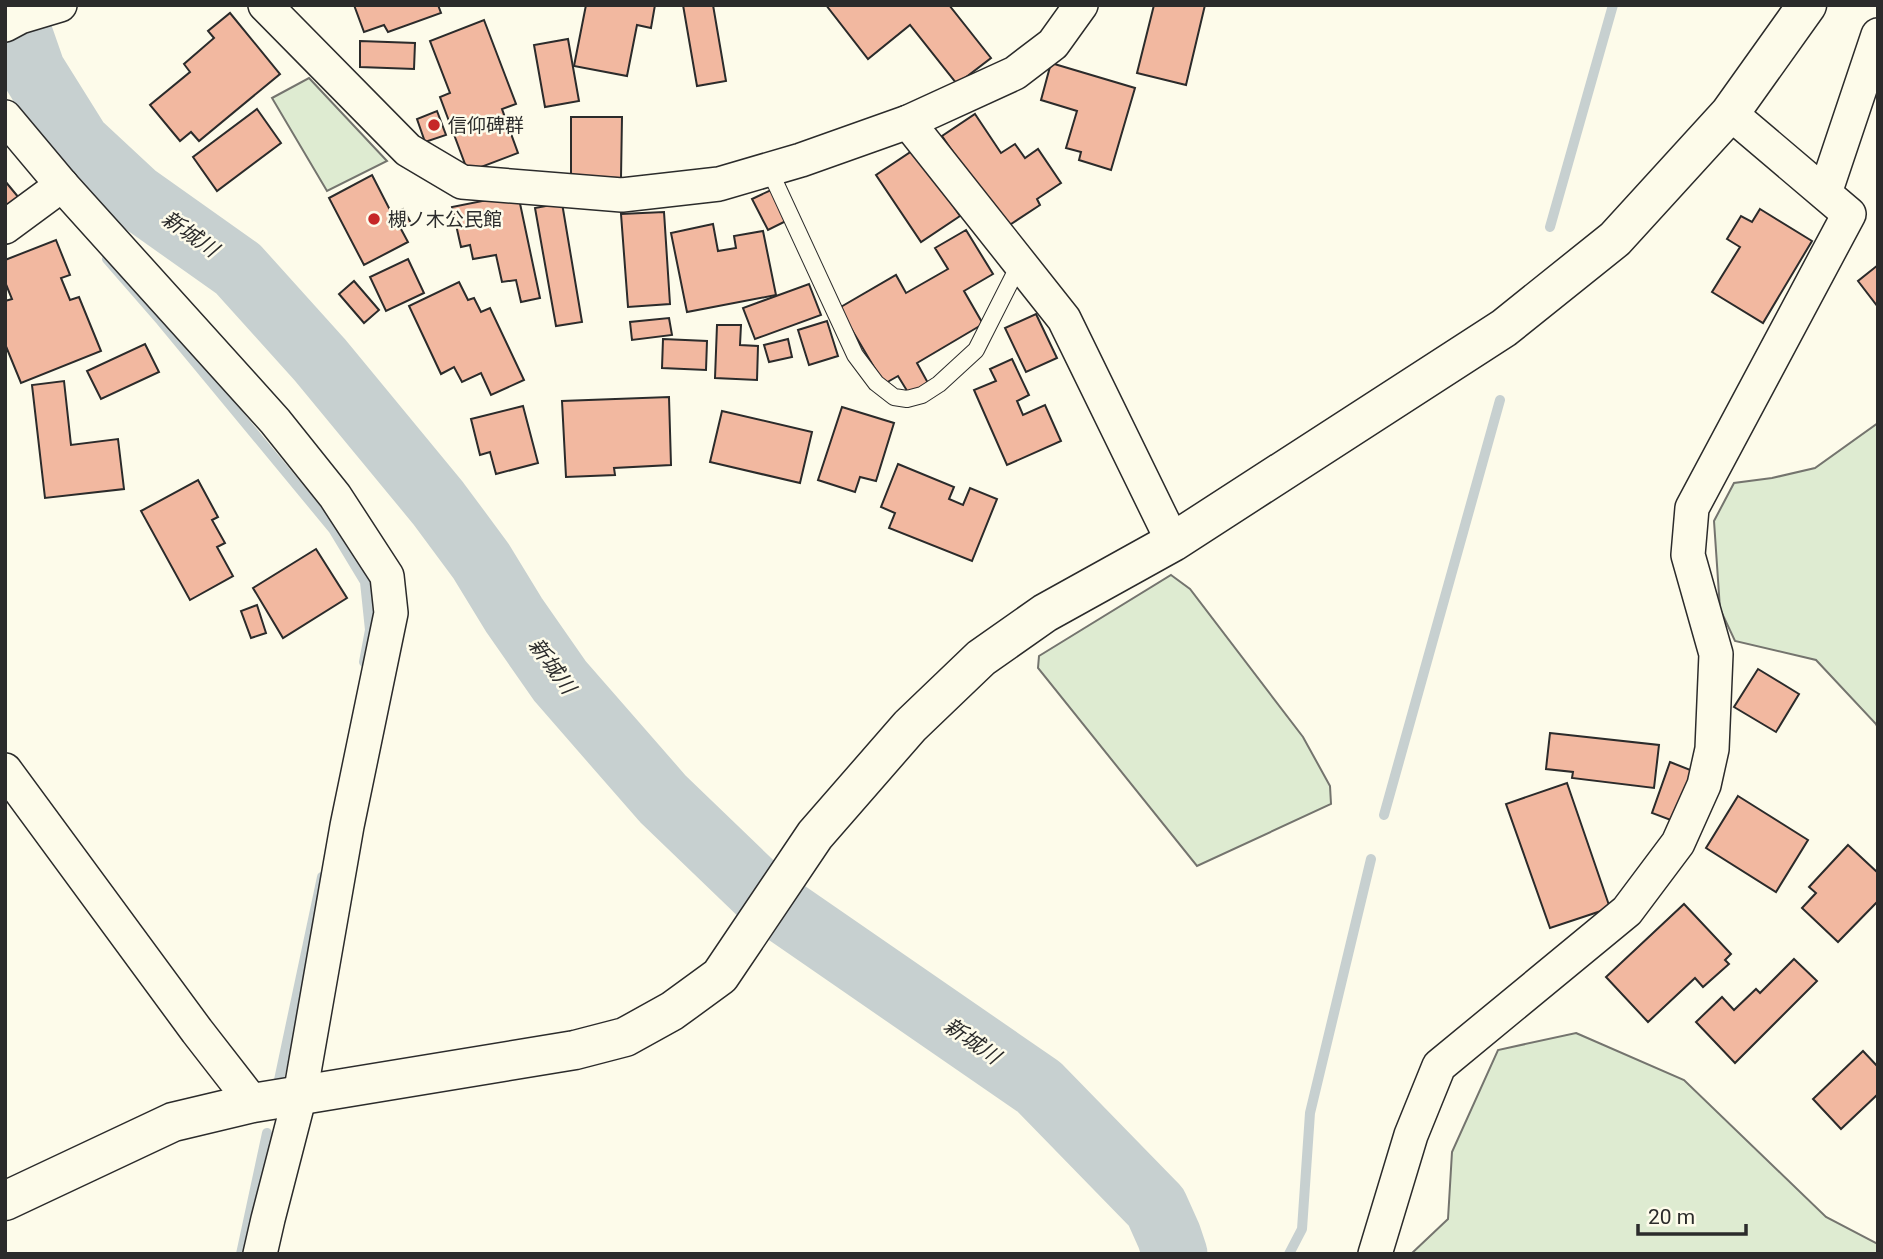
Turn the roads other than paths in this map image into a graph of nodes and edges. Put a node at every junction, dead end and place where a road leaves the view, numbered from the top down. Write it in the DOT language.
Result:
graph roads {
  1 [pos="60,5"];
  2 [pos="265,5"];
  3 [pos="1081,5"];
  4 [pos="1807,5"];
  5 [pos="5,25"];
  6 [pos="1878,35"];
  7 [pos="1730,113"];
  8 [pos="5,117"];
  9 [pos="908,121"];
  10 [pos="769,169"];
  11 [pos="62,185"];
  12 [pos="1825,193"];
  13 [pos="5,227"];
  14 [pos="1020,263"];
  15 [pos="1173,542"];
  16 [pos="5,770"];
  17 [pos="300,1095"];
  18 [pos="253,1103"];
  19 [pos="5,1201"];
  20 [pos="260,1254"];
  21 [pos="1375,1254"];
  1 -- 5 [label="street"];
  2 -- 10 [label="street"];
  3 -- 9 [label="street"];
  4 -- 7 [label="street"];
  6 -- 12 [label="street"];
  7 -- 12 [label="street"];
  7 -- 15 [label="street"];
  8 -- 11 [label="street"];
  9 -- 10 [label="street"];
  9 -- 14 [label="street"];
  10 -- 14 [label="lane"];
  11 -- 13 [label="street"];
  11 -- 17 [label="street"];
  12 -- 21 [label="street"];
  14 -- 15 [label="street"];
  15 -- 17 [label="street"];
  16 -- 18 [label="street"];
  17 -- 18 [label="street"];
  17 -- 20 [label="street"];
  18 -- 19 [label="street"];
}
